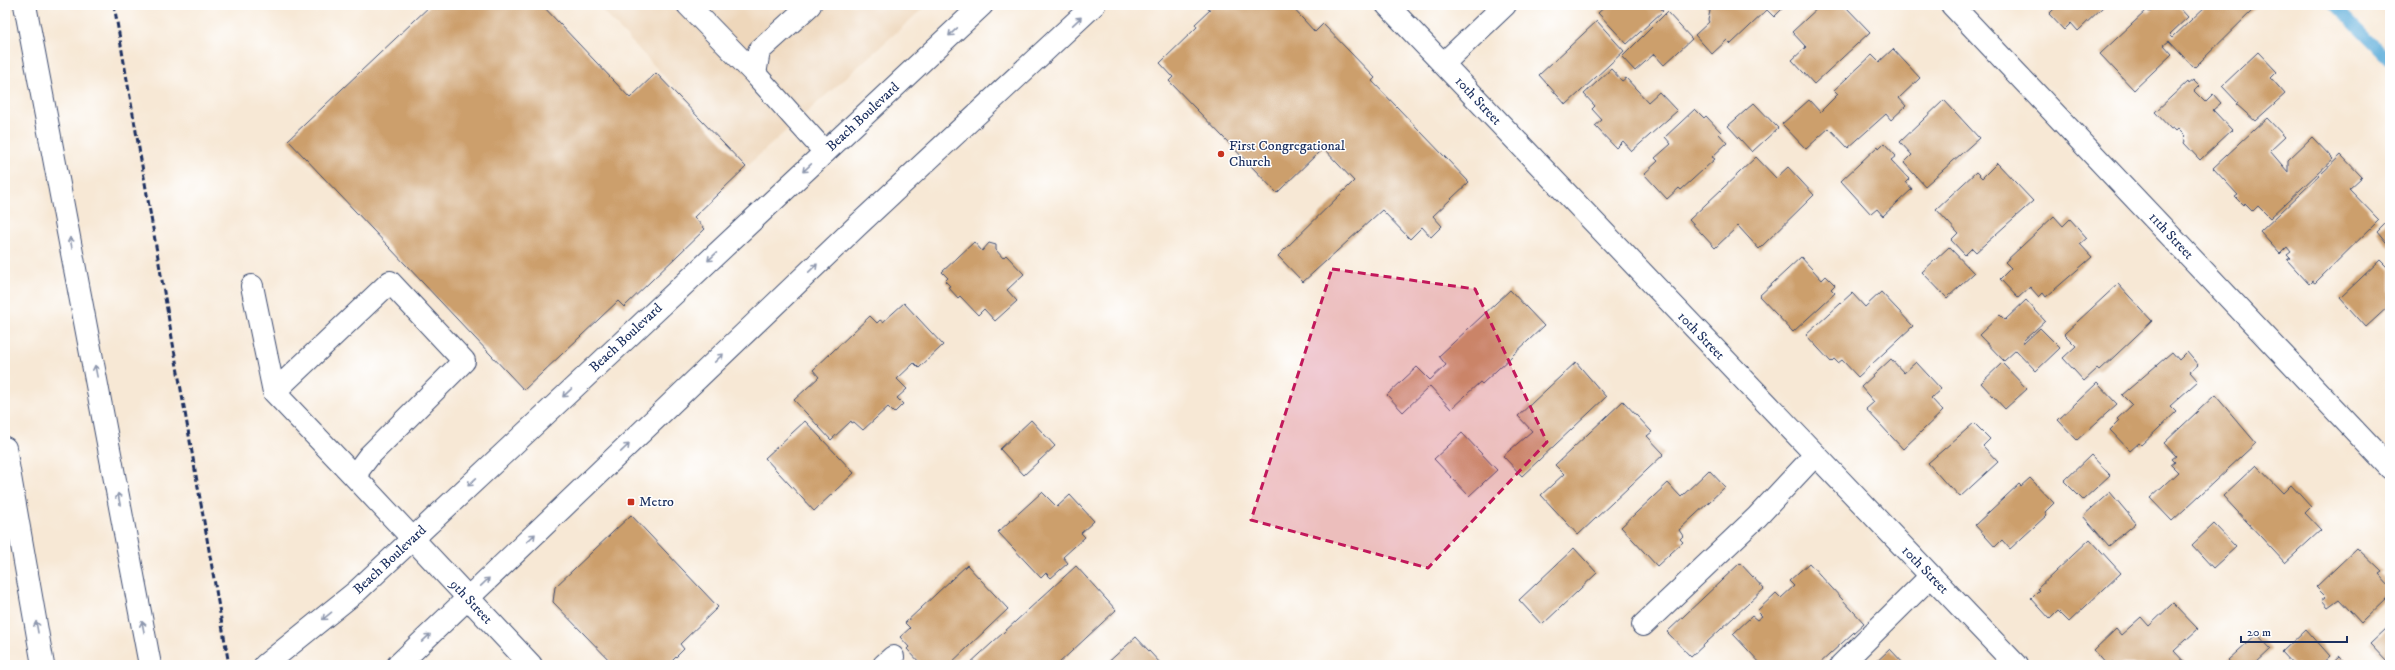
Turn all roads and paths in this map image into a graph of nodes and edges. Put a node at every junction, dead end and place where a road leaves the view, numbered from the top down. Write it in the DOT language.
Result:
graph roads {
  1 [pos="25,5"];
  2 [pos="688,5"];
  3 [pos="810,5"];
  4 [pos="982,5"];
  5 [pos="1094,5"];
  6 [pos="1388,5"];
  7 [pos="1505,5"];
  8 [pos="1952,5"];
  9 [pos="1443,64"];
  10 [pos="755,74"];
  11 [pos="825,152"];
  12 [pos="252,286"];
  13 [pos="274,392"];
  14 [pos="5,448"];
  15 [pos="1815,455"];
  16 [pos="2390,468"];
  17 [pos="354,476"];
  18 [pos="411,539"];
  19 [pos="1931,576"];
  20 [pos="468,599"];
  21 [pos="1643,625"];
  22 [pos="44,665"];
  23 [pos="150,665"];
  24 [pos="265,665"];
  25 [pos="398,665"];
  26 [pos="531,665"];
  27 [pos="1841,665"];
  28 [pos="2016,665"];
  23 -- 1 [label="main road, one-way"];
  2 -- 10 [label="main road"];
  3 -- 10 [label="main road"];
  4 -- 11 [label="main road, Beach Boulevard, one-way"];
  20 -- 5 [label="main road, one-way"];
  6 -- 9 [label="main road, 10th Street"];
  7 -- 9 [label="main road"];
  8 -- 16 [label="main road, 11th Street"];
  9 -- 15 [label="main road, 10th Street"];
  10 -- 11 [label="main road"];
  11 -- 18 [label="main road, Beach Boulevard, one-way"];
  12 -- 13 [label="main road"];
  13 -- 17 [label="main road, 9th Street"];
  13 -- 17 [label="main road"];
  22 -- 14 [label="main road, one-way"];
  15 -- 19 [label="main road, 10th Street"];
  15 -- 21 [label="main road"];
  17 -- 18 [label="main road, 9th Street"];
  18 -- 20 [label="main road, 9th Street"];
  18 -- 24 [label="main road, Beach Boulevard, one-way"];
  19 -- 27 [label="main road"];
  19 -- 28 [label="main road, 10th Street"];
  25 -- 20 [label="main road, one-way"];
  20 -- 26 [label="main road, 9th Street"];
}
